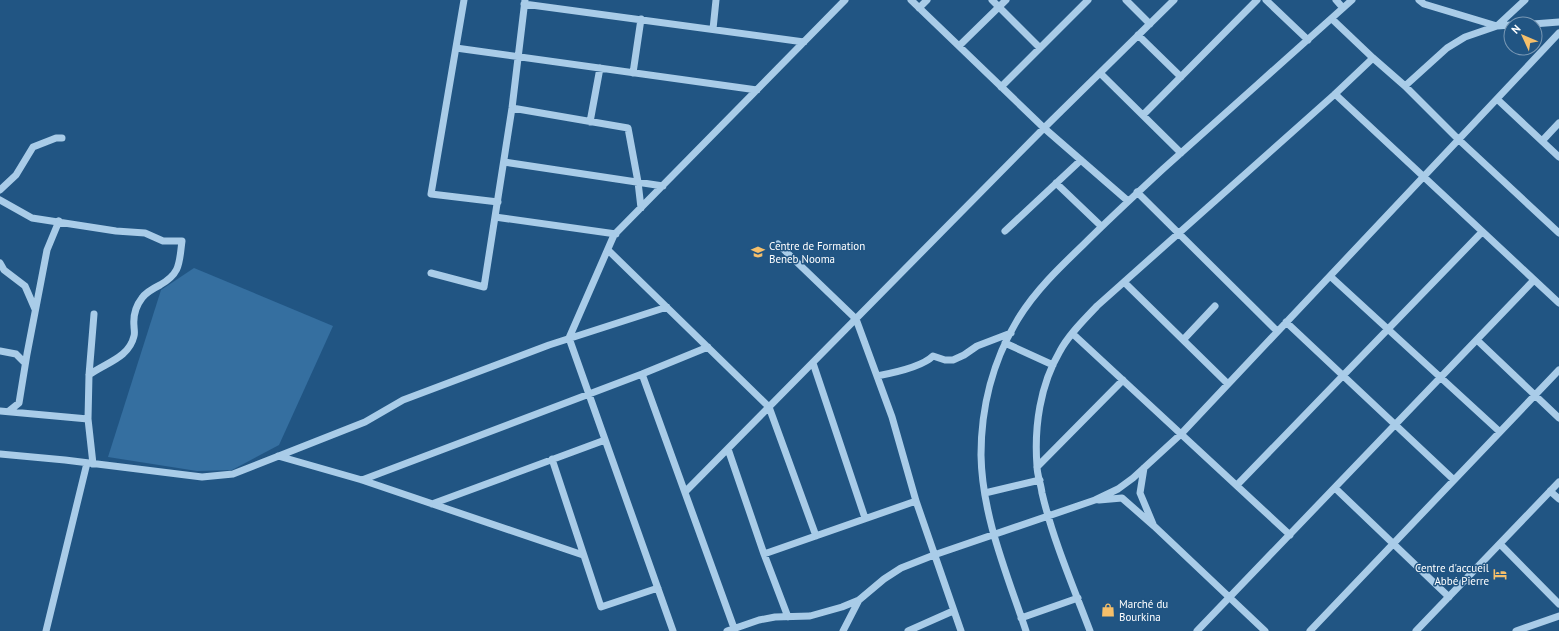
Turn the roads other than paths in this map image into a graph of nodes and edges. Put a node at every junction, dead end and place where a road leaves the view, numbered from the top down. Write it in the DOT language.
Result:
graph roads {
  1 [pos="464,0"];
  2 [pos="716,0"];
  3 [pos="845,0"];
  4 [pos="911,0"];
  5 [pos="927,0"];
  6 [pos="992,0"];
  7 [pos="1006,0"];
  8 [pos="1088,0"];
  9 [pos="1126,0"];
  10 [pos="1174,0"];
  11 [pos="1257,0"];
  12 [pos="1266,0"];
  13 [pos="1336,0"];
  14 [pos="1352,0"];
  15 [pos="1419,0"];
  16 [pos="1525,0"];
  17 [pos="525,2"];
  18 [pos="999,7"];
  19 [pos="919,8"];
  20 [pos="1343,8"];
  21 [pos="641,19"];
  22 [pos="1332,19"];
  23 [pos="1559,22"];
  24 [pos="1543,23"];
  25 [pos="1150,24"];
  26 [pos="1496,26"];
  27 [pos="1503,26"];
  28 [pos="713,29"];
  29 [pos="1559,33"];
  30 [pos="1138,35"];
  31 [pos="1308,40"];
  32 [pos="804,42"];
  33 [pos="959,46"];
  34 [pos="456,48"];
  35 [pos="1040,48"];
  36 [pos="518,57"];
  37 [pos="1373,58"];
  38 [pos="600,68"];
  39 [pos="633,73"];
  40 [pos="1100,73"];
  41 [pos="1181,76"];
  42 [pos="1405,86"];
  43 [pos="1001,87"];
  44 [pos="757,90"];
  45 [pos="1335,94"];
  46 [pos="1497,99"];
  47 [pos="512,108"];
  48 [pos="1143,115"];
  49 [pos="590,122"];
  50 [pos="1559,123"];
  51 [pos="1044,128"];
  52 [pos="62,138"];
  53 [pos="1458,138"];
  54 [pos="1542,141"];
  55 [pos="1182,152"];
  56 [pos="1559,157"];
  57 [pos="1081,160"];
  58 [pos="504,162"];
  59 [pos="1423,177"];
  60 [pos="638,182"];
  61 [pos="1056,183"];
  62 [pos="663,186"];
  63 [pos="0,190"];
  64 [pos="1137,192"];
  65 [pos="0,200"];
  66 [pos="1128,201"];
  67 [pos="498,202"];
  68 [pos="641,208"];
  69 [pos="495,217"];
  70 [pos="59,221"];
  71 [pos="1102,226"];
  72 [pos="1005,231"];
  73 [pos="1482,232"];
  74 [pos="1179,233"];
  75 [pos="1559,233"];
  76 [pos="616,234"];
  77 [pos="778,244"];
  78 [pos="608,250"];
  79 [pos="0,263"];
  80 [pos="432,273"];
  81 [pos="1330,276"];
  82 [pos="1534,280"];
  83 [pos="1124,282"];
  84 [pos="1559,303"];
  85 [pos="1215,306"];
  86 [pos="666,307"];
  87 [pos="36,309"];
  88 [pos="94,314"];
  89 [pos="856,319"];
  90 [pos="1286,322"];
  91 [pos="1388,329"];
  92 [pos="1277,331"];
  93 [pos="1011,333"];
  94 [pos="1072,334"];
  95 [pos="569,338"];
  96 [pos="1184,340"];
  97 [pos="1477,340"];
  98 [pos="1005,343"];
  99 [pos="708,347"];
  100 [pos="0,351"];
  101 [pos="813,362"];
  102 [pos="25,364"];
  103 [pos="1053,366"];
  104 [pos="1559,370"];
  105 [pos="642,374"];
  106 [pos="89,375"];
  107 [pos="877,376"];
  108 [pos="1343,376"];
  109 [pos="1441,377"];
  110 [pos="1123,380"];
  111 [pos="1228,384"];
  112 [pos="589,394"];
  113 [pos="1535,395"];
  114 [pos="769,407"];
  115 [pos="0,411"];
  116 [pos="9,411"];
  117 [pos="1559,418"];
  118 [pos="88,419"];
  119 [pos="1395,425"];
  120 [pos="1500,432"];
  121 [pos="1181,434"];
  122 [pos="605,440"];
  123 [pos="728,449"];
  124 [pos="0,454"];
  125 [pos="278,456"];
  126 [pos="552,459"];
  127 [pos="90,463"];
  128 [pos="1037,467"];
  129 [pos="1144,468"];
  130 [pos="362,480"];
  131 [pos="1040,480"];
  132 [pos="1454,480"];
  133 [pos="1559,482"];
  134 [pos="1236,485"];
  135 [pos="1335,488"];
  136 [pos="1550,491"];
  137 [pos="685,492"];
  138 [pos="985,493"];
  139 [pos="1095,500"];
  140 [pos="1559,500"];
  141 [pos="916,501"];
  142 [pos="432,504"];
  143 [pos="1048,516"];
  144 [pos="865,518"];
  145 [pos="1154,526"];
  146 [pos="994,535"];
  147 [pos="1290,535"];
  148 [pos="816,536"];
  149 [pos="1393,544"];
  150 [pos="1500,544"];
  151 [pos="764,554"];
  152 [pos="583,555"];
  153 [pos="934,555"];
  154 [pos="658,588"];
  155 [pos="1449,597"];
  156 [pos="1078,598"];
  157 [pos="1229,598"];
  158 [pos="859,600"];
  159 [pos="1559,604"];
  160 [pos="953,610"];
  161 [pos="1559,616"];
  162 [pos="788,617"];
  163 [pos="1021,618"];
  164 [pos="730,630"];
  165 [pos="46,631"];
  166 [pos="673,631"];
  167 [pos="843,631"];
  168 [pos="908,631"];
  169 [pos="961,631"];
  170 [pos="1026,631"];
  171 [pos="1090,631"];
  172 [pos="1197,631"];
  173 [pos="1264,631"];
  174 [pos="1310,631"];
  175 [pos="1416,631"];
  176 [pos="1516,631"];
  1 -- 34 [label="street"];
  2 -- 28 [label="street"];
  3 -- 32 [label="street"];
  4 -- 19 [label="street"];
  5 -- 19 [label="street"];
  6 -- 18 [label="street"];
  7 -- 18 [label="street"];
  8 -- 35 [label="street"];
  9 -- 25 [label="street"];
  10 -- 25 [label="street"];
  11 -- 41 [label="street"];
  12 -- 31 [label="street"];
  13 -- 20 [label="street"];
  14 -- 20 [label="street"];
  15 -- 26 [label="street"];
  16 -- 26 [label="street"];
  17 -- 21 [label="street"];
  17 -- 36 [label="street"];
  18 -- 33 [label="street"];
  18 -- 35 [label="street"];
  19 -- 33 [label="street"];
  20 -- 22 [label="street"];
  21 -- 28 [label="street"];
  21 -- 39 [label="street"];
  22 -- 31 [label="street"];
  22 -- 37 [label="street"];
  23 -- 24 [label="street"];
  25 -- 30 [label="street"];
  26 -- 27 [label="street"];
  26 -- 42 [label="street"];
  28 -- 32 [label="street"];
  29 -- 46 [label="street"];
  30 -- 40 [label="street"];
  30 -- 41 [label="street"];
  31 -- 55 [label="street"];
  32 -- 44 [label="street"];
  33 -- 43 [label="street"];
  34 -- 36 [label="street"];
  34 -- 67 [label="street"];
  35 -- 43 [label="street"];
  36 -- 38 [label="street"];
  36 -- 47 [label="street"];
  37 -- 42 [label="street"];
  37 -- 45 [label="street"];
  38 -- 39 [label="street"];
  38 -- 49 [label="street"];
  39 -- 44 [label="street"];
  40 -- 48 [label="street"];
  40 -- 51 [label="street"];
  41 -- 48 [label="street"];
  42 -- 53 [label="street"];
  43 -- 51 [label="street"];
  44 -- 62 [label="street"];
  45 -- 59 [label="street"];
  45 -- 74 [label="street"];
  46 -- 53 [label="street"];
  46 -- 54 [label="street"];
  47 -- 49 [label="street"];
  47 -- 58 [label="street"];
  48 -- 55 [label="street"];
  49 -- 60 [label="street"];
  50 -- 54 [label="street"];
  51 -- 57 [label="street"];
  51 -- 89 [label="street"];
  52 -- 63 [label="street"];
  53 -- 59 [label="street"];
  53 -- 75 [label="street"];
  54 -- 56 [label="street"];
  55 -- 64 [label="street"];
  57 -- 61 [label="street"];
  57 -- 66 [label="street"];
  58 -- 60 [label="street"];
  58 -- 67 [label="street"];
  59 -- 73 [label="street"];
  59 -- 81 [label="street"];
  60 -- 62 [label="street"];
  60 -- 68 [label="street"];
  61 -- 71 [label="street"];
  61 -- 72 [label="street"];
  62 -- 68 [label="street"];
  64 -- 66 [label="street"];
  64 -- 74 [label="street"];
  65 -- 70 [label="street"];
  66 -- 71 [label="street"];
  67 -- 69 [label="street"];
  68 -- 76 [label="street"];
  69 -- 76 [label="street"];
  69 -- 80 [label="street"];
  70 -- 87 [label="street"];
  70 -- 106 [label="street"];
  71 -- 93 [label="street"];
  73 -- 82 [label="street"];
  73 -- 91 [label="street"];
  74 -- 83 [label="street"];
  74 -- 92 [label="street"];
  76 -- 78 [label="street"];
  77 -- 89 [label="street"];
  78 -- 86 [label="street"];
  78 -- 95 [label="street"];
  79 -- 87 [label="street"];
  81 -- 90 [label="street"];
  81 -- 91 [label="street"];
  82 -- 84 [label="street"];
  82 -- 97 [label="street"];
  83 -- 94 [label="street"];
  83 -- 96 [label="street"];
  85 -- 96 [label="street"];
  86 -- 95 [label="street"];
  86 -- 99 [label="street"];
  87 -- 102 [label="street"];
  88 -- 106 [label="street"];
  89 -- 101 [label="street"];
  89 -- 107 [label="street"];
  90 -- 92 [label="street"];
  90 -- 108 [label="street"];
  91 -- 108 [label="street"];
  91 -- 109 [label="street"];
  92 -- 111 [label="street"];
  93 -- 98 [label="street"];
  93 -- 107 [label="street"];
  94 -- 103 [label="street"];
  94 -- 110 [label="street"];
  95 -- 112 [label="street"];
  95 -- 125 [label="street"];
  96 -- 111 [label="street"];
  97 -- 109 [label="street"];
  97 -- 113 [label="street"];
  98 -- 103 [label="street"];
  98 -- 138 [label="street"];
  99 -- 105 [label="street"];
  99 -- 114 [label="street"];
  100 -- 102 [label="street"];
  101 -- 114 [label="street"];
  101 -- 144 [label="street"];
  102 -- 116 [label="street"];
  103 -- 128 [label="street"];
  104 -- 113 [label="street"];
  105 -- 112 [label="street"];
  105 -- 137 [label="street"];
  106 -- 118 [label="street"];
  107 -- 141 [label="street"];
  108 -- 119 [label="street"];
  108 -- 134 [label="street"];
  109 -- 119 [label="street"];
  109 -- 120 [label="street"];
  110 -- 121 [label="street"];
  110 -- 128 [label="street"];
  111 -- 121 [label="street"];
  112 -- 122 [label="street"];
  112 -- 130 [label="street"];
  113 -- 117 [label="street"];
  113 -- 120 [label="street"];
  114 -- 123 [label="street"];
  114 -- 148 [label="street"];
  115 -- 116 [label="street"];
  116 -- 118 [label="street"];
  118 -- 127 [label="street"];
  119 -- 132 [label="street"];
  119 -- 135 [label="street"];
  120 -- 132 [label="street"];
  121 -- 129 [label="street"];
  121 -- 134 [label="street"];
  122 -- 126 [label="street"];
  122 -- 154 [label="street"];
  123 -- 137 [label="street"];
  123 -- 151 [label="street"];
  124 -- 127 [label="street"];
  125 -- 127 [label="street"];
  125 -- 130 [label="street"];
  126 -- 142 [label="street"];
  126 -- 152 [label="street"];
  127 -- 165 [label="street"];
  128 -- 131 [label="street"];
  129 -- 139 [label="street"];
  129 -- 145 [label="street"];
  130 -- 142 [label="street"];
  131 -- 138 [label="street"];
  131 -- 143 [label="street"];
  132 -- 149 [label="street"];
  133 -- 136 [label="street"];
  134 -- 147 [label="street"];
  135 -- 147 [label="street"];
  135 -- 149 [label="street"];
  136 -- 140 [label="street"];
  136 -- 150 [label="street"];
  137 -- 164 [label="street"];
  138 -- 146 [label="street"];
  139 -- 143 [label="street"];
  139 -- 145 [label="street"];
  141 -- 144 [label="street"];
  141 -- 153 [label="street"];
  142 -- 152 [label="street"];
  143 -- 146 [label="street"];
  143 -- 156 [label="street"];
  144 -- 148 [label="street"];
  145 -- 157 [label="street"];
  146 -- 153 [label="street"];
  146 -- 163 [label="street"];
  147 -- 157 [label="street"];
  148 -- 151 [label="street"];
  149 -- 155 [label="street"];
  149 -- 174 [label="street"];
  150 -- 155 [label="street"];
  150 -- 159 [label="street"];
  151 -- 162 [label="street"];
  152 -- 154 [label="street"];
  153 -- 158 [label="street"];
  153 -- 160 [label="street"];
  154 -- 166 [label="street"];
  155 -- 175 [label="street"];
  156 -- 163 [label="street"];
  156 -- 171 [label="street"];
  157 -- 172 [label="street"];
  157 -- 173 [label="street"];
  158 -- 162 [label="street"];
  158 -- 167 [label="street"];
  160 -- 168 [label="street"];
  160 -- 169 [label="street"];
  161 -- 176 [label="street"];
  162 -- 164 [label="street"];
  163 -- 170 [label="street"];
}
